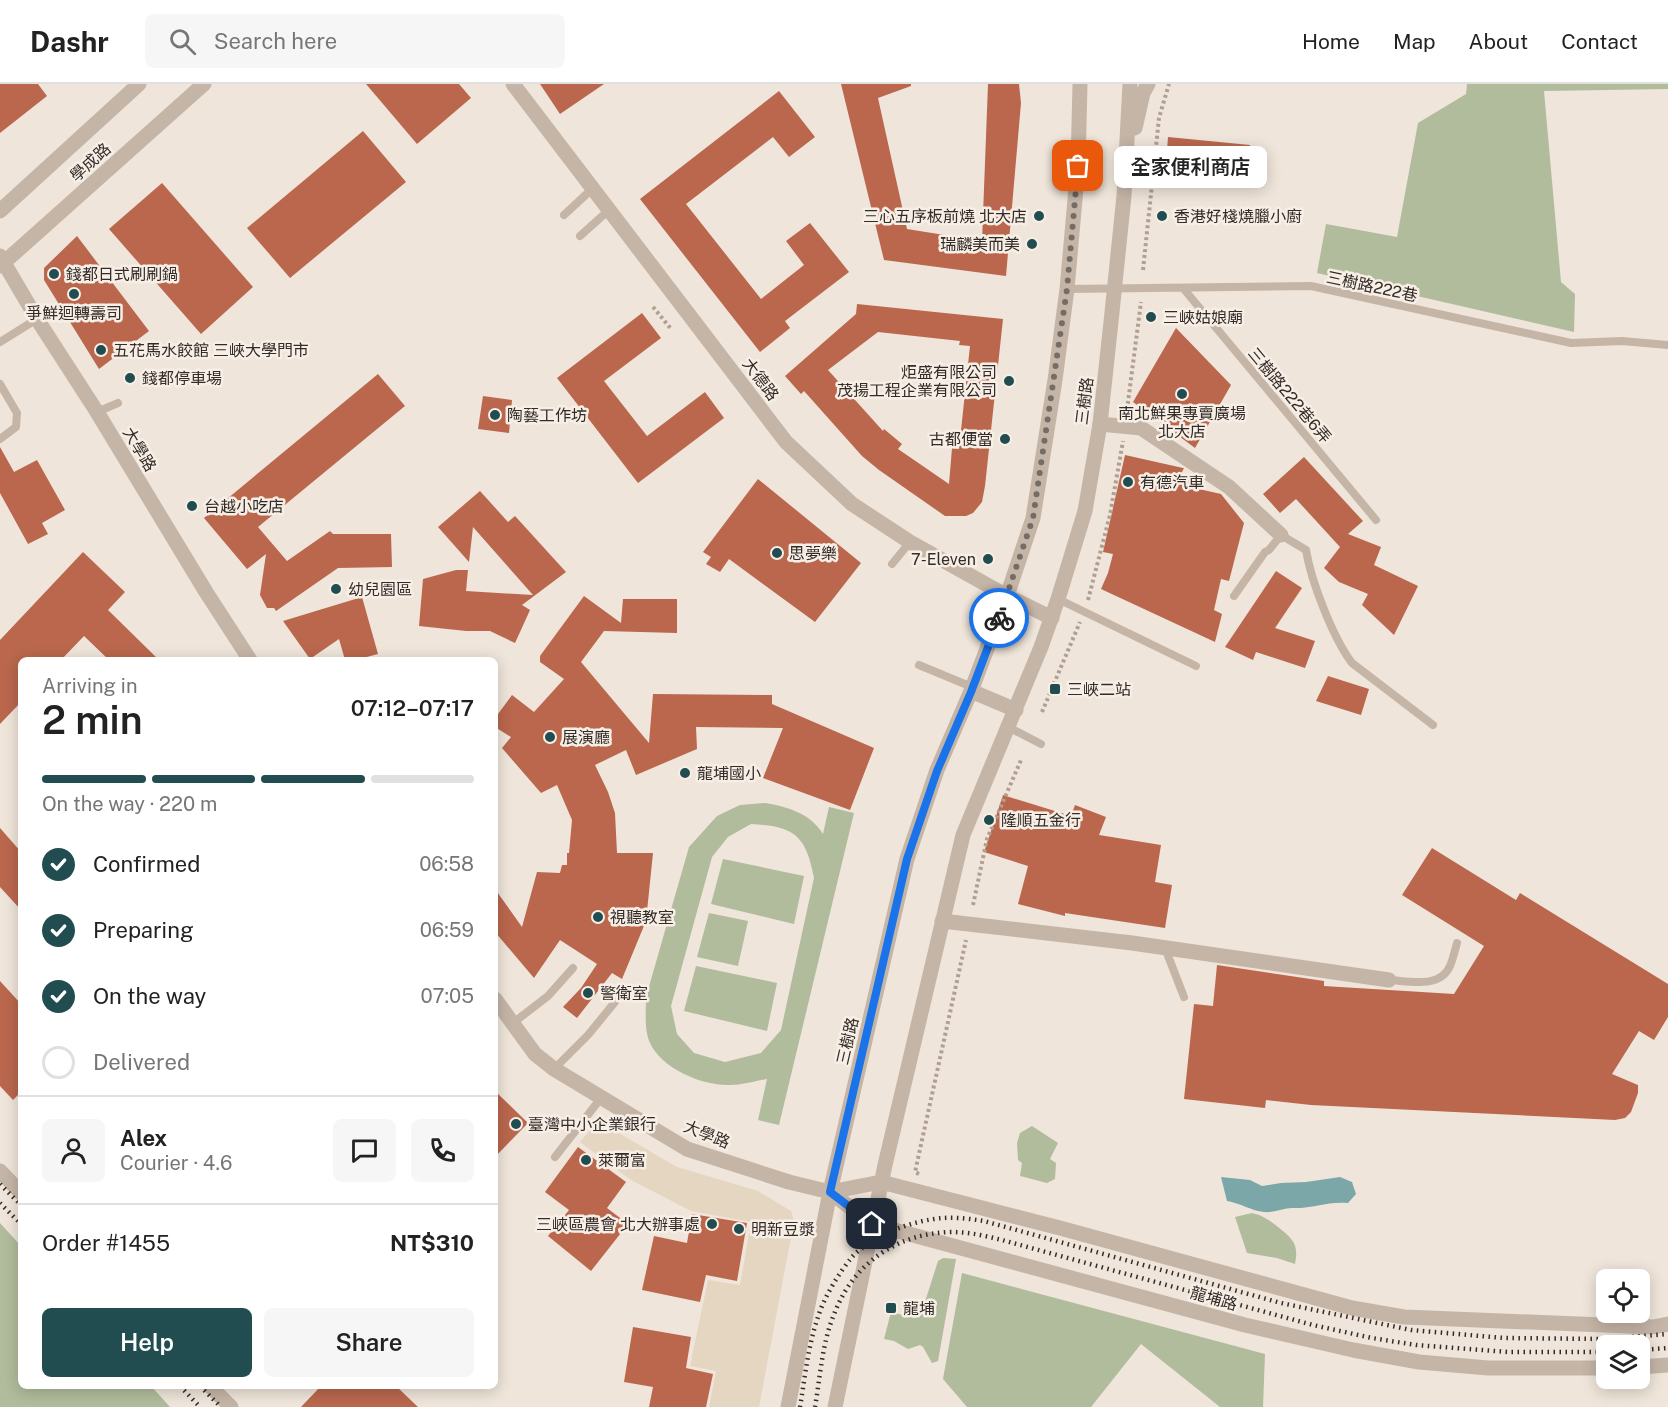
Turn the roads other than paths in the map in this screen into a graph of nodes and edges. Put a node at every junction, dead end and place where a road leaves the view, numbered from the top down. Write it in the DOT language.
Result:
graph roads {
  1 [pos="140,84"];
  2 [pos="204,84"];
  3 [pos="513,84"];
  4 [pos="1080,84"];
  5 [pos="1130,84"];
  6 [pos="1148,84"];
  7 [pos="592,189"];
  8 [pos="1124,196"];
  9 [pos="609,210"];
  10 [pos="0,211"];
  11 [pos="564,215"];
  12 [pos="580,236"];
  13 [pos="1,262"];
  14 [pos="1115,288"];
  15 [pos="1183,288"];
  16 [pos="1067,289"];
  17 [pos="37,320"];
  18 [pos="0,342"];
  19 [pos="1668,345"];
  20 [pos="0,384"];
  21 [pos="118,404"];
  22 [pos="97,412"];
  23 [pos="1100,424"];
  24 [pos="0,439"];
  25 [pos="1376,520"];
  26 [pos="1281,535"];
  27 [pos="910,542"];
  28 [pos="892,564"];
  29 [pos="1007,596"];
  30 [pos="1234,596"];
  31 [pos="1058,599"];
  32 [pos="1052,618"];
  33 [pos="248,657"];
  34 [pos="919,665"];
  35 [pos="1196,666"];
  36 [pos="972,689"];
  37 [pos="1016,710"];
  38 [pos="1433,725"];
  39 [pos="1008,727"];
  40 [pos="1041,744"];
  41 [pos="942,921"];
  42 [pos="1457,943"];
  43 [pos="1166,948"];
  44 [pos="573,968"];
  45 [pos="1389,980"];
  46 [pos="1184,997"];
  47 [pos="615,1002"];
  48 [pos="498,1003"];
  49 [pos="513,1023"];
  50 [pos="554,1069"];
  51 [pos="601,1098"];
  52 [pos="555,1157"];
  53 [pos="0,1171"];
  54 [pos="881,1182"];
  55 [pos="18,1190"];
  56 [pos="830,1192"];
  57 [pos="872,1224"];
  58 [pos="1668,1324"];
  59 [pos="1668,1365"];
  60 [pos="1650,1366"];
  61 [pos="1596,1368"];
  62 [pos="213,1389"];
  63 [pos="231,1407"];
  64 [pos="788,1407"];
  65 [pos="835,1407"];
  1 -- 10 [label="street, 學成路"];
  2 -- 13 [label="street, 學成路"];
  3 -- 7 [label="street, 大德路"];
  4 -- 16 [label="street, 三樹路"];
  5 -- 8 [label="street, 三樹路"];
  6 -- 8 [label="street"];
  7 -- 9 [label="street, 大德路"];
  7 -- 11 [label="lane"];
  8 -- 14 [label="street, 三樹路"];
  9 -- 12 [label="lane"];
  9 -- 27 [label="street, 大德路"];
  13 -- 17 [label="street, 大學路"];
  14 -- 15 [label="lane, 三樹路222巷"];
  14 -- 16 [label="lane, 三樹路222巷"];
  14 -- 23 [label="street, 三樹路"];
  15 -- 19 [label="lane, 三樹路222巷"];
  15 -- 25 [label="lane, 三樹路222巷6弄"];
  16 -- 29 [label="street, 三樹路"];
  17 -- 18 [label="lane"];
  17 -- 22 [label="street, 大學路"];
  20 -- 24 [label="lane"];
  21 -- 22 [label="lane"];
  22 -- 33 [label="street, 大學路"];
  23 -- 26 [label="street"];
  23 -- 31 [label="street, 三樹路"];
  26 -- 30 [label="lane"];
  26 -- 38 [label="lane"];
  27 -- 28 [label="lane"];
  27 -- 29 [label="street, 大德路"];
  29 -- 32 [label="street, 大德路"];
  29 -- 36 [label="street, 三樹路"];
  31 -- 32 [label="street, 三樹路"];
  31 -- 35 [label="lane"];
  32 -- 37 [label="street, 三樹路"];
  34 -- 36 [label="lane"];
  36 -- 37 [label="street"];
  36 -- 56 [label="street, 三樹路"];
  37 -- 39 [label="street, 三樹路"];
  39 -- 40 [label="lane"];
  39 -- 41 [label="street, 三樹路"];
  41 -- 43 [label="street"];
  41 -- 54 [label="street, 三樹路"];
  42 -- 45 [label="lane"];
  43 -- 45 [label="street"];
  43 -- 46 [label="lane"];
  44 -- 49 [label="lane"];
  47 -- 50 [label="lane"];
  48 -- 49 [label="street, 大學路"];
  49 -- 50 [label="street, 大學路"];
  50 -- 51 [label="street, 大學路"];
  51 -- 52 [label="lane"];
  51 -- 56 [label="street, 大學路"];
  53 -- 55 [label="street"];
  54 -- 56 [label="street, 大學路"];
  54 -- 57 [label="street, 三樹路"];
  54 -- 58 [label="street, 龍埔路"];
  56 -- 57 [label="street, 龍埔路"];
  56 -- 64 [label="street, 三樹路"];
  57 -- 61 [label="street, 龍埔路"];
  57 -- 65 [label="street, 三樹路"];
  59 -- 60 [label="street"];
  62 -- 63 [label="street"];
}
